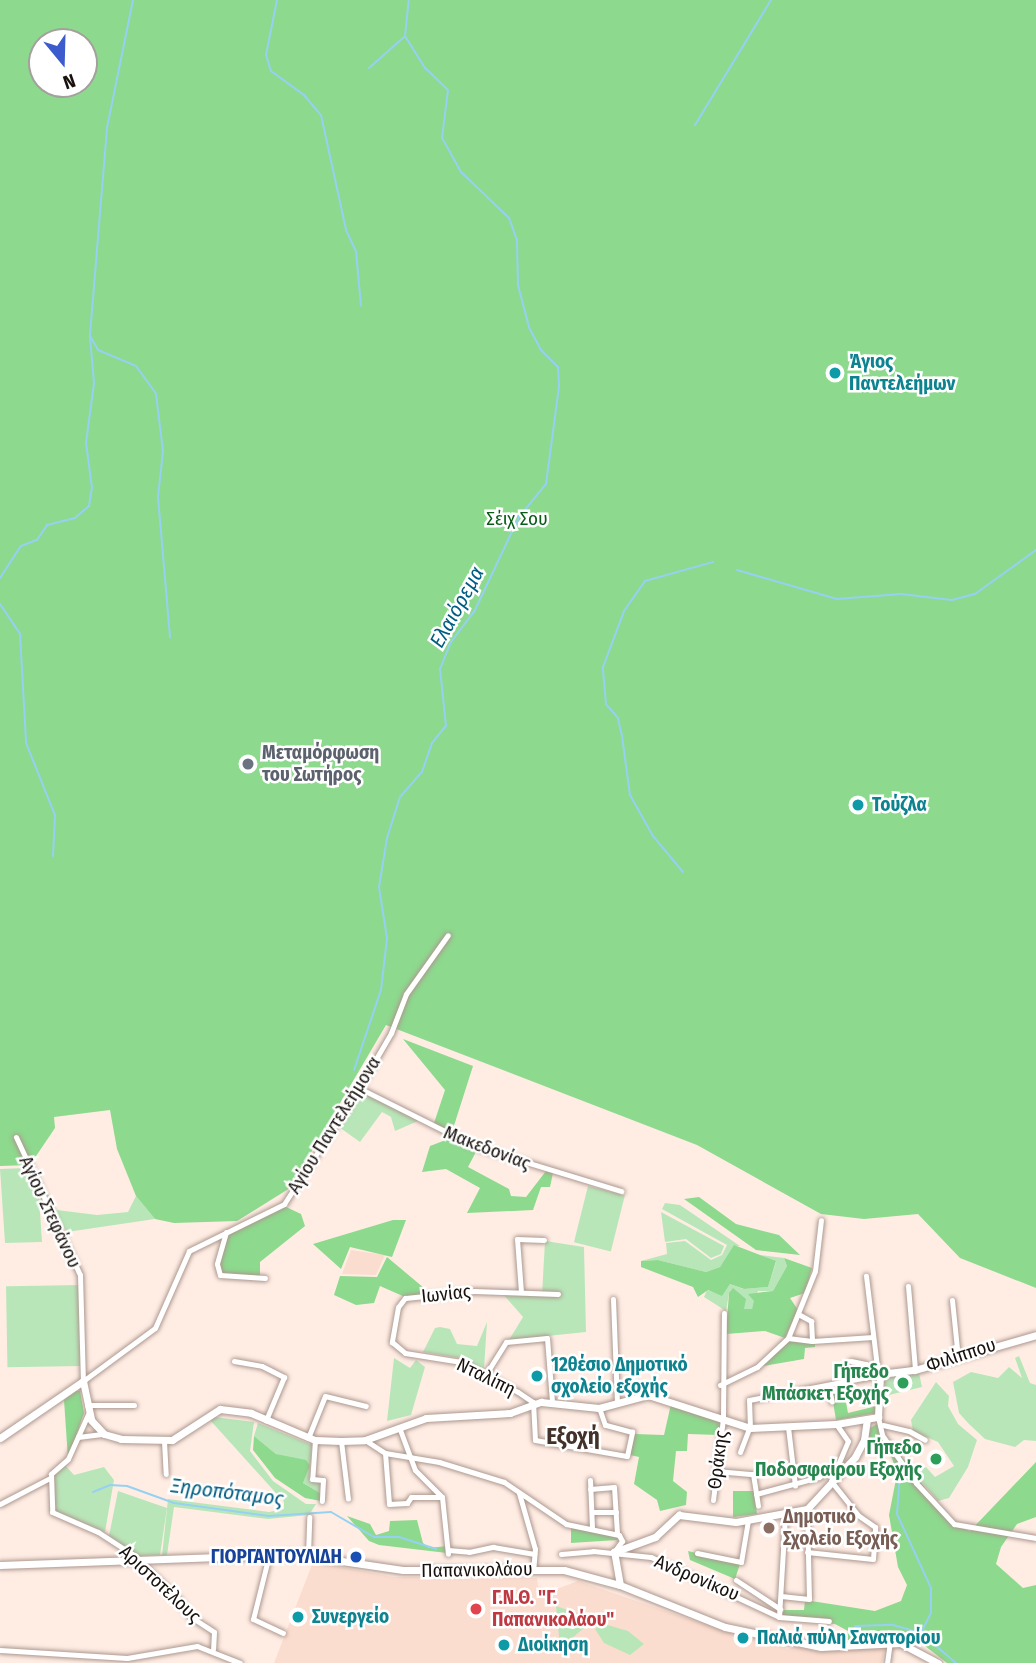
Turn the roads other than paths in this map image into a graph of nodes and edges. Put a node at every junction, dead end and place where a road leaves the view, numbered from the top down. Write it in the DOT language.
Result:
graph roads {
  1 [pos="448,935"];
  2 [pos="359,1088"];
  3 [pos="16,1137"];
  4 [pos="621,1191"];
  5 [pos="821,1220"];
  6 [pos="226,1232"];
  7 [pos="544,1240"];
  8 [pos="866,1276"];
  9 [pos="265,1278"];
  10 [pos="908,1286"];
  11 [pos="521,1292"];
  12 [pos="558,1294"];
  13 [pos="613,1299"];
  14 [pos="952,1300"];
  15 [pos="724,1313"];
  16 [pos="800,1315"];
  17 [pos="1036,1335"];
  18 [pos="873,1337"];
  19 [pos="788,1338"];
  20 [pos="812,1341"];
  21 [pos="396,1347"];
  22 [pos="958,1358"];
  23 [pos="234,1361"];
  24 [pos="851,1361"];
  25 [pos="915,1370"];
  26 [pos="486,1374"];
  27 [pos="878,1375"];
  28 [pos="865,1378"];
  29 [pos="83,1381"];
  30 [pos="720,1385"];
  31 [pos="828,1385"];
  32 [pos="533,1402"];
  33 [pos="552,1402"];
  34 [pos="832,1402"];
  35 [pos="617,1403"];
  36 [pos="134,1405"];
  37 [pos="366,1406"];
  38 [pos="88,1408"];
  39 [pos="599,1408"];
  40 [pos="878,1417"];
  41 [pos="723,1419"];
  42 [pos="867,1419"];
  43 [pos="266,1420"];
  44 [pos="836,1424"];
  45 [pos="883,1425"];
  46 [pos="399,1427"];
  47 [pos="788,1427"];
  48 [pos="750,1428"];
  49 [pos="104,1434"];
  50 [pos="79,1437"];
  51 [pos="0,1438"];
  52 [pos="312,1439"];
  53 [pos="365,1440"];
  54 [pos="925,1440"];
  55 [pos="164,1441"];
  56 [pos="341,1441"];
  57 [pos="740,1452"];
  58 [pos="385,1453"];
  59 [pos="408,1455"];
  60 [pos="838,1464"];
  61 [pos="716,1471"];
  62 [pos="166,1474"];
  63 [pos="819,1477"];
  64 [pos="50,1478"];
  65 [pos="590,1480"];
  66 [pos="829,1483"];
  67 [pos="795,1486"];
  68 [pos="590,1489"];
  69 [pos="519,1493"];
  70 [pos="756,1494"];
  71 [pos="442,1497"];
  72 [pos="348,1499"];
  73 [pos="713,1500"];
  74 [pos="322,1501"];
  75 [pos="0,1504"];
  76 [pos="758,1506"];
  77 [pos="807,1509"];
  78 [pos="592,1512"];
  79 [pos="616,1512"];
  80 [pos="785,1515"];
  81 [pos="309,1517"];
  82 [pos="748,1520"];
  83 [pos="592,1528"];
  84 [pos="617,1534"];
  85 [pos="1036,1538"];
  86 [pos="807,1552"];
  87 [pos="697,1553"];
  88 [pos="534,1554"];
  89 [pos="561,1554"];
  90 [pos="614,1554"];
  91 [pos="269,1555"];
  92 [pos="308,1555"];
  93 [pos="138,1560"];
  94 [pos="0,1565"];
  95 [pos="533,1570"];
  96 [pos="736,1580"];
  97 [pos="620,1585"];
  98 [pos="781,1596"];
  99 [pos="780,1609"];
  100 [pos="779,1616"];
  101 [pos="829,1620"];
  102 [pos="283,1633"];
  103 [pos="890,1642"];
  104 [pos="214,1649"];
  105 [pos="0,1650"];
  106 [pos="152,1653"];
  107 [pos="152,1663"];
  108 [pos="240,1663"];
  109 [pos="887,1663"];
  110 [pos="938,1663"];
  1 -- 2 [label="street, Αγίου Παντελεήμονα"];
  2 -- 4 [label="street, Μακεδονίας"];
  2 -- 6 [label="street, Αγίου Παντελεήμονα"];
  3 -- 29 [label="street, Αγίου Στεφάνου"];
  5 -- 16 [label="street"];
  6 -- 9 [label="street"];
  6 -- 29 [label="street, Αγίου Παντελεήμονα"];
  7 -- 11 [label="street"];
  8 -- 18 [label="street"];
  10 -- 25 [label="street"];
  11 -- 12 [label="street, Ιωνίας"];
  11 -- 21 [label="street, Ιωνίας"];
  13 -- 35 [label="street"];
  14 -- 22 [label="street"];
  15 -- 30 [label="street, Θράκης"];
  16 -- 19 [label="street"];
  16 -- 20 [label="street"];
  17 -- 22 [label="street, Φιλίππου"];
  18 -- 20 [label="street"];
  18 -- 27 [label="street"];
  19 -- 20 [label="street"];
  19 -- 30 [label="street"];
  21 -- 26 [label="street, Νταλίπη"];
  22 -- 25 [label="street, Φιλίππου"];
  23 -- 43 [label="street"];
  24 -- 28 [label="street"];
  25 -- 27 [label="street, Φιλίππου"];
  26 -- 32 [label="street, Νταλίπη"];
  26 -- 33 [label="street"];
  27 -- 28 [label="street, Φιλίππου"];
  27 -- 40 [label="street"];
  28 -- 31 [label="street, Φιλίππου"];
  29 -- 38 [label="street, Αγίου Στεφάνου"];
  29 -- 51 [label="street, Αγίου Παντελεήμονα"];
  30 -- 41 [label="street, Θράκης"];
  31 -- 34 [label="street"];
  31 -- 48 [label="street, Φιλίππου"];
  32 -- 33 [label="street"];
  32 -- 39 [label="street"];
  32 -- 46 [label="street"];
  33 -- 39 [label="street"];
  35 -- 39 [label="street"];
  35 -- 41 [label="street"];
  36 -- 38 [label="street"];
  37 -- 52 [label="street"];
  38 -- 49 [label="street, Αγίου Στεφάνου"];
  38 -- 50 [label="street"];
  40 -- 42 [label="street"];
  40 -- 45 [label="street"];
  41 -- 48 [label="street"];
  41 -- 61 [label="street, Θράκης"];
  42 -- 44 [label="street"];
  42 -- 66 [label="street"];
  43 -- 52 [label="street"];
  43 -- 55 [label="street"];
  44 -- 47 [label="street"];
  44 -- 60 [label="street"];
  45 -- 54 [label="street"];
  45 -- 85 [label="street"];
  46 -- 53 [label="street"];
  46 -- 59 [label="street"];
  47 -- 48 [label="street"];
  47 -- 67 [label="street"];
  48 -- 57 [label="street"];
  49 -- 50 [label="street"];
  49 -- 55 [label="street"];
  50 -- 64 [label="street"];
  52 -- 56 [label="street"];
  52 -- 74 [label="street"];
  53 -- 56 [label="street"];
  53 -- 58 [label="street"];
  55 -- 62 [label="street"];
  56 -- 72 [label="street"];
  58 -- 59 [label="street"];
  58 -- 71 [label="street"];
  59 -- 69 [label="street"];
  59 -- 71 [label="street"];
  60 -- 63 [label="street"];
  60 -- 66 [label="street"];
  61 -- 70 [label="street"];
  61 -- 73 [label="street, Θράκης"];
  63 -- 66 [label="street"];
  63 -- 67 [label="street"];
  64 -- 75 [label="street"];
  64 -- 93 [label="street, Αριστοτέλους"];
  65 -- 68 [label="street"];
  66 -- 77 [label="street"];
  66 -- 86 [label="street"];
  67 -- 70 [label="street"];
  68 -- 78 [label="street"];
  68 -- 79 [label="street"];
  69 -- 83 [label="street"];
  69 -- 88 [label="street"];
  70 -- 76 [label="street"];
  71 -- 88 [label="street"];
  77 -- 80 [label="street"];
  77 -- 86 [label="street"];
  78 -- 79 [label="street"];
  78 -- 83 [label="street"];
  79 -- 84 [label="street"];
  80 -- 82 [label="street"];
  80 -- 98 [label="street"];
  81 -- 92 [label="street"];
  82 -- 87 [label="street"];
  82 -- 90 [label="street"];
  83 -- 84 [label="street"];
  84 -- 90 [label="street"];
  86 -- 98 [label="street"];
  88 -- 95 [label="street"];
  89 -- 90 [label="street, Ανδρονίκου"];
  90 -- 97 [label="street"];
  90 -- 100 [label="street, Ανδρονίκου"];
  91 -- 92 [label="street, Παπανικολάου"];
  91 -- 93 [label="street, Παπανικολάου"];
  91 -- 102 [label="street"];
  92 -- 95 [label="street, Παπανικολάου"];
  93 -- 94 [label="street, Παπανικολάου"];
  93 -- 104 [label="street, Αριστοτέλους"];
  95 -- 97 [label="street, Παπανικολάου"];
  96 -- 99 [label="street"];
  97 -- 103 [label="street, Παπανικολάου"];
  98 -- 99 [label="street"];
  99 -- 100 [label="street"];
  100 -- 101 [label="street, Ανδρονίκου"];
  103 -- 109 [label="street"];
  103 -- 110 [label="street, Παπανικολάου"];
  104 -- 106 [label="street"];
  104 -- 108 [label="street"];
  105 -- 106 [label="street"];
  106 -- 107 [label="street"];
}
